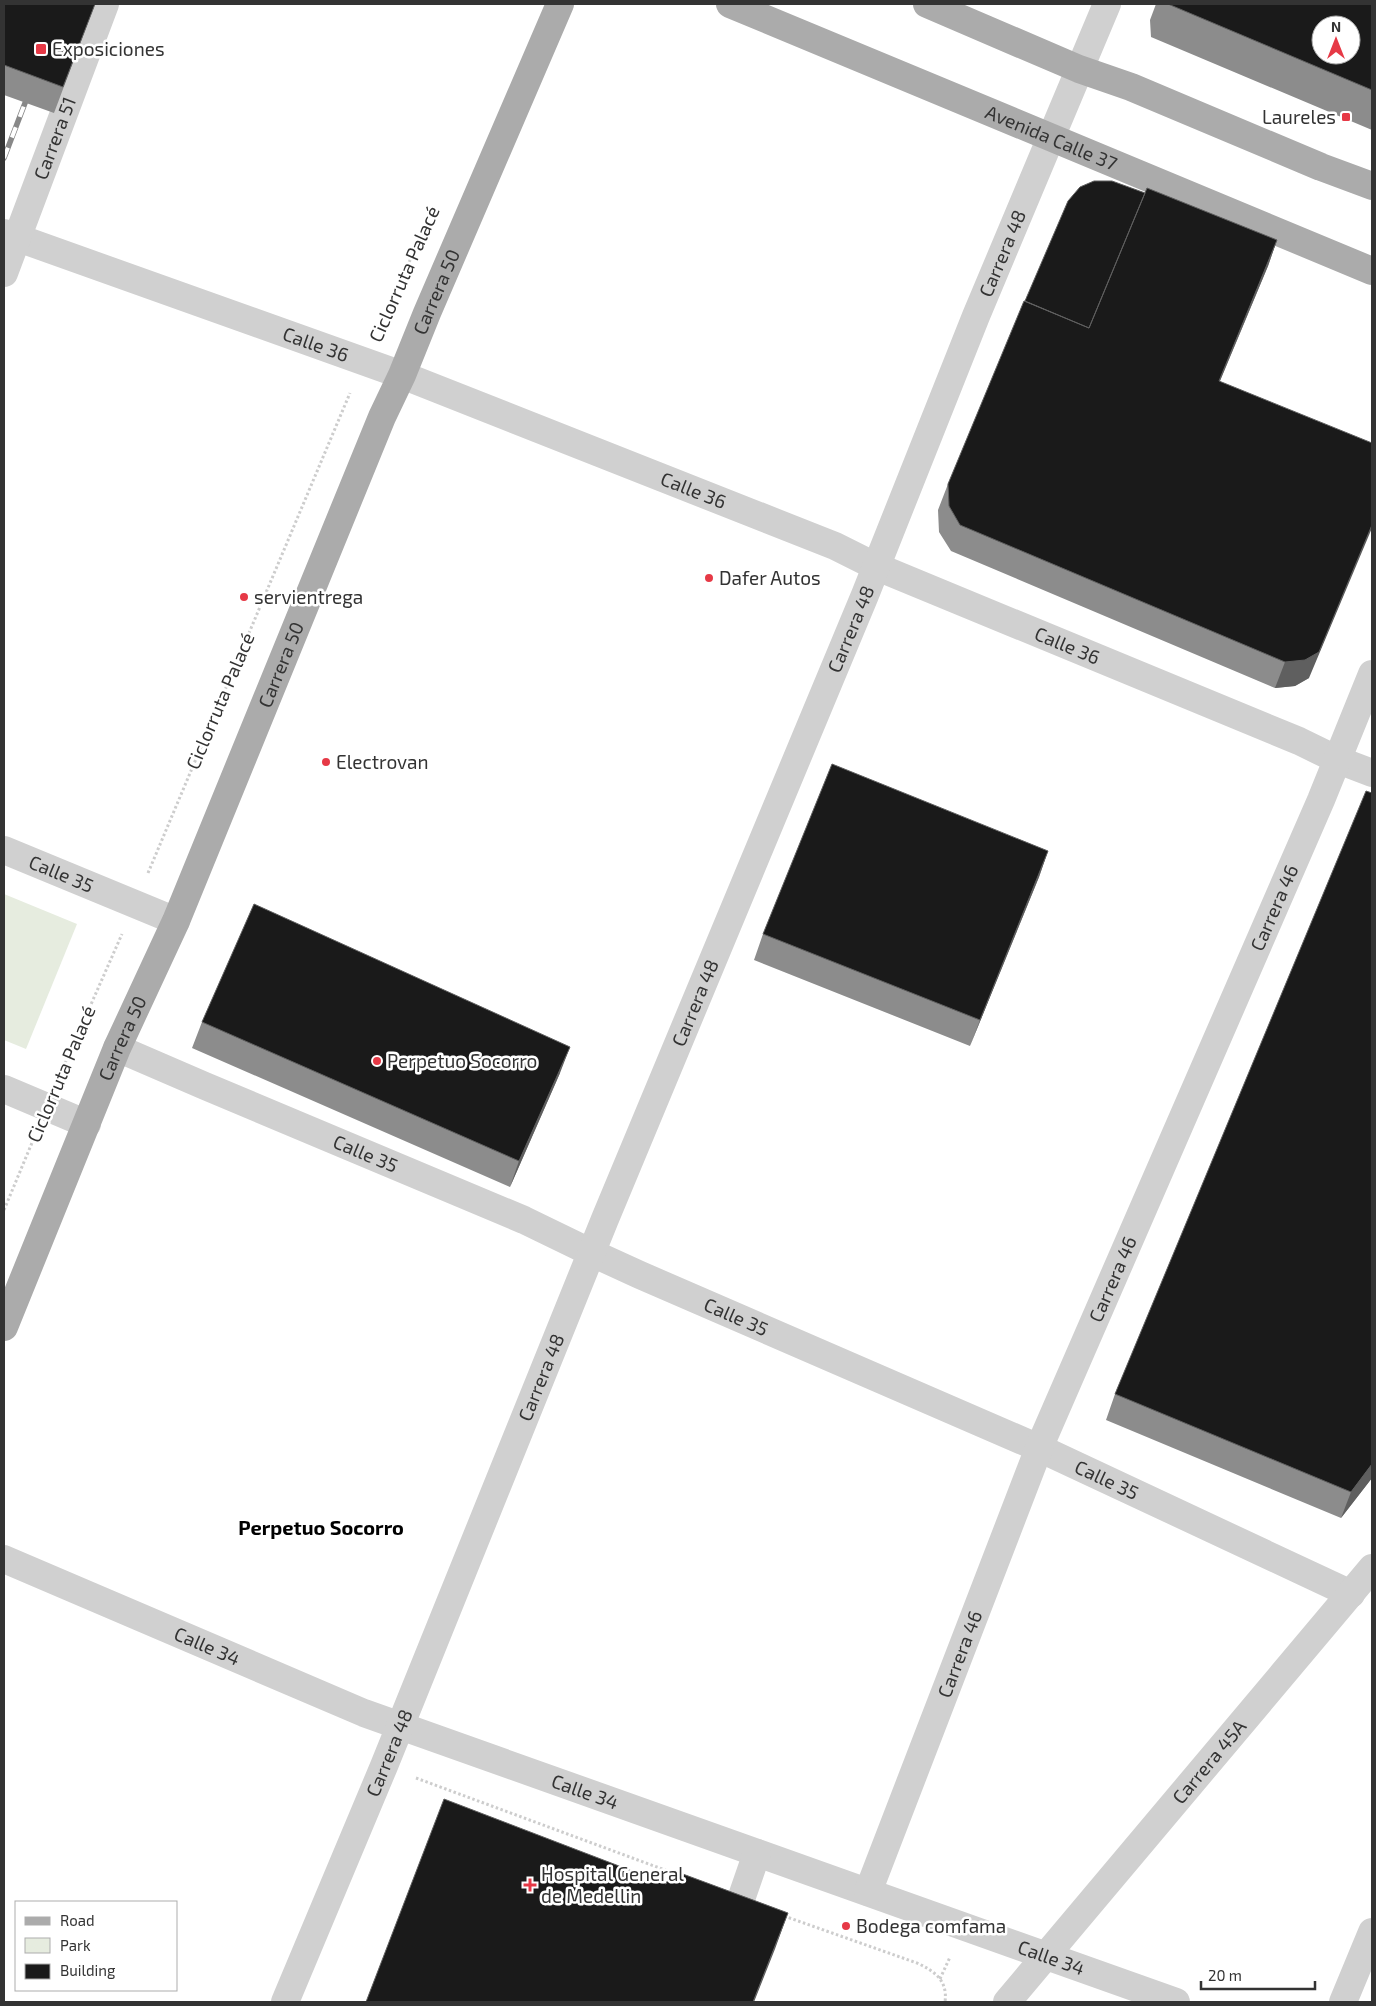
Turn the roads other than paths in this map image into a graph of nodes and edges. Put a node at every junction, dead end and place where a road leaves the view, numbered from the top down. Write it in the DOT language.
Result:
graph roads {
  1 [pos="105,4"];
  2 [pos="560,4"];
  3 [pos="730,4"];
  4 [pos="927,4"];
  5 [pos="1107,4"];
  6 [pos="1080,69"];
  7 [pos="1052,138"];
  8 [pos="1372,186"];
  9 [pos="11,235"];
  10 [pos="1372,271"];
  11 [pos="4,273"];
  12 [pos="402,376"];
  13 [pos="875,566"];
  14 [pos="1372,674"];
  15 [pos="1338,760"];
  16 [pos="1372,773"];
  17 [pos="4,850"];
  18 [pos="176,921"];
  19 [pos="117,1048"];
  20 [pos="4,1089"];
  21 [pos="87,1124"];
  22 [pos="592,1253"];
  23 [pos="4,1326"];
  24 [pos="1039,1448"];
  25 [pos="4,1559"];
  26 [pos="1372,1568"];
  27 [pos="1351,1594"];
  28 [pos="400,1726"];
  29 [pos="757,1853"];
  30 [pos="868,1892"];
  31 [pos="730,1931"];
  32 [pos="1372,1932"];
  33 [pos="1046,1956"];
  34 [pos="285,2002"];
  35 [pos="1008,2002"];
  36 [pos="1176,2002"];
  37 [pos="1343,2002"];
  1 -- 9 [label="street, Carrera 51"];
  2 -- 12 [label="main road, Carrera 50"];
  3 -- 7 [label="main road, Avenida Calle 37"];
  4 -- 6 [label="main road"];
  5 -- 6 [label="street, Carrera 48"];
  6 -- 7 [label="street, Carrera 48"];
  6 -- 8 [label="main road"];
  7 -- 10 [label="main road, Avenida Calle 37"];
  7 -- 13 [label="street, Carrera 48"];
  9 -- 11 [label="street, Carrera 51"];
  9 -- 12 [label="street, Calle 36"];
  12 -- 13 [label="street, Calle 36"];
  12 -- 18 [label="main road, Carrera 50"];
  13 -- 15 [label="street, Calle 36"];
  13 -- 22 [label="street, Carrera 48"];
  14 -- 15 [label="street, Carrera 46"];
  15 -- 16 [label="street, Calle 36"];
  15 -- 24 [label="street, Carrera 46"];
  17 -- 18 [label="street, Calle 35"];
  18 -- 19 [label="main road, Carrera 50"];
  19 -- 21 [label="main road, Carrera 50"];
  19 -- 22 [label="street, Calle 35"];
  20 -- 21 [label="street"];
  21 -- 23 [label="main road, Carrera 50"];
  22 -- 24 [label="street, Calle 35"];
  22 -- 28 [label="street, Carrera 48"];
  24 -- 27 [label="street, Calle 35"];
  24 -- 30 [label="street, Carrera 46"];
  25 -- 28 [label="street, Calle 34"];
  26 -- 27 [label="street, Carrera 45A"];
  27 -- 33 [label="street, Carrera 45A"];
  28 -- 29 [label="street, Calle 34"];
  28 -- 34 [label="street, Carrera 48"];
  29 -- 30 [label="street, Calle 34"];
  29 -- 31 [label="street"];
  30 -- 33 [label="street, Calle 34"];
  32 -- 37 [label="street"];
  33 -- 35 [label="street, Carrera 45A"];
  33 -- 36 [label="street, Calle 34"];
}
